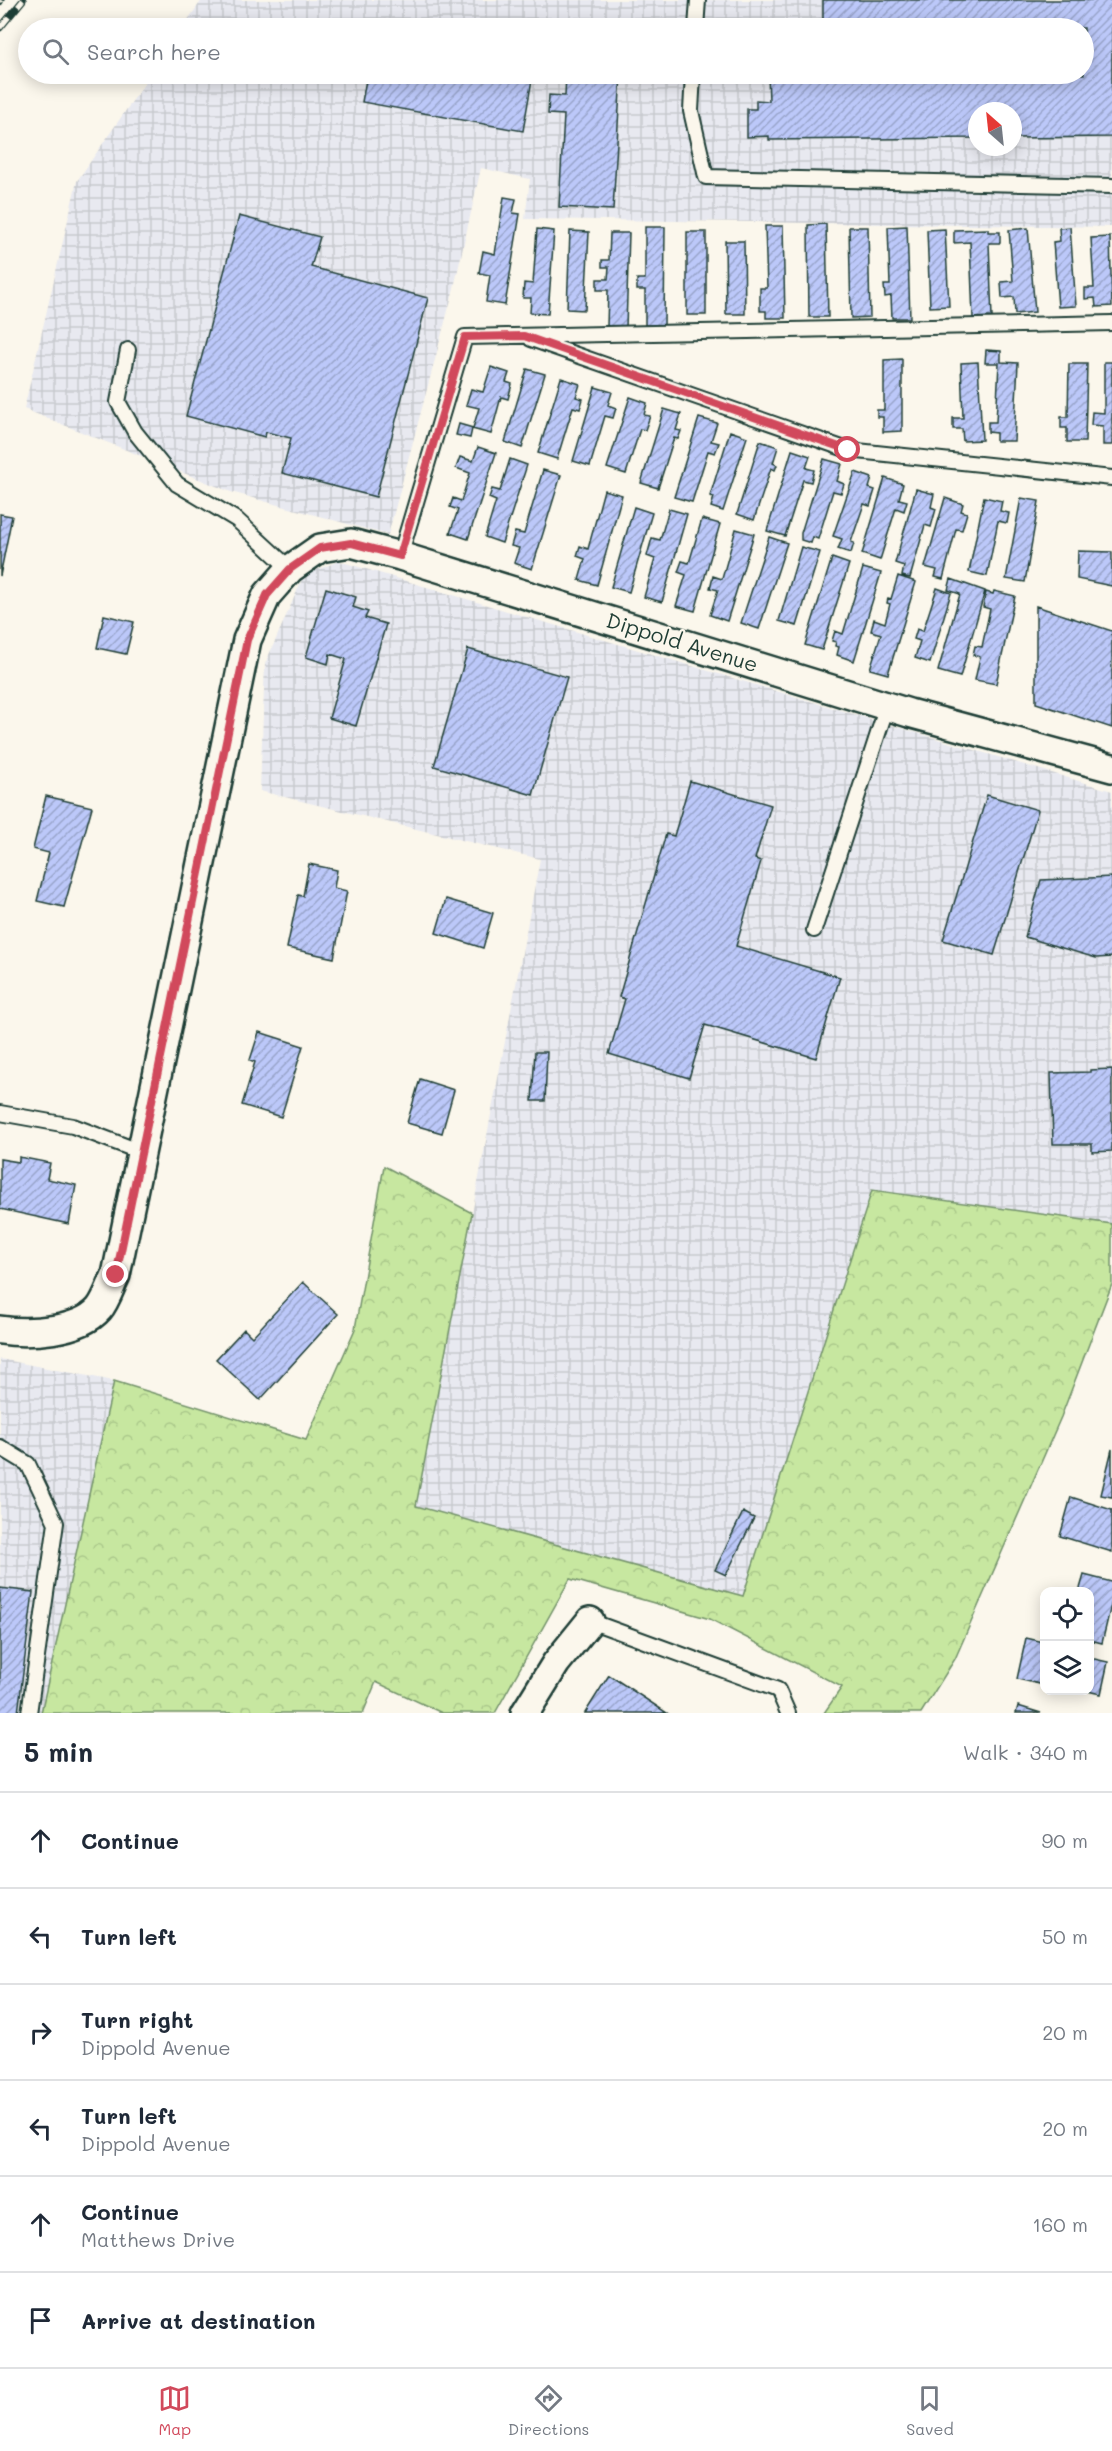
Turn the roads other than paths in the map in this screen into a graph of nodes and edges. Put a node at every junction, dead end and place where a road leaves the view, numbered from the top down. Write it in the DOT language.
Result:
graph roads {
  1 [pos="698,0"];
  2 [pos="697,18"];
  3 [pos="692,84"];
  4 [pos="1112,186"];
  5 [pos="1112,323"];
  6 [pos="524,336"];
  7 [pos="128,350"];
  8 [pos="1112,478"];
  9 [pos="400,556"];
  10 [pos="290,569"];
  11 [pos="887,706"];
  12 [pos="1112,768"];
  13 [pos="814,930"];
  14 [pos="0,1113"];
  15 [pos="141,1152"];
  16 [pos="9,1331"];
  17 [pos="0,1447"];
  18 [pos="590,1621"];
  19 [pos="29,1713"];
  20 [pos="525,1713"];
  21 [pos="788,1713"];
  1 -- 2 [label="lane"];
  3 -- 4 [label="lane"];
  5 -- 6 [label="lane"];
  6 -- 8 [label="lane"];
  6 -- 9 [label="lane"];
  7 -- 10 [label="lane"];
  9 -- 10 [label="street, Dippold Avenue"];
  9 -- 11 [label="street, Dippold Avenue"];
  10 -- 15 [label="street, Dippold Avenue"];
  11 -- 12 [label="street, Dippold Avenue"];
  11 -- 13 [label="lane"];
  14 -- 15 [label="lane"];
  15 -- 16 [label="street, Dippold Avenue"];
  17 -- 19 [label="lane"];
  18 -- 20 [label="street"];
  18 -- 21 [label="lane"];
}
